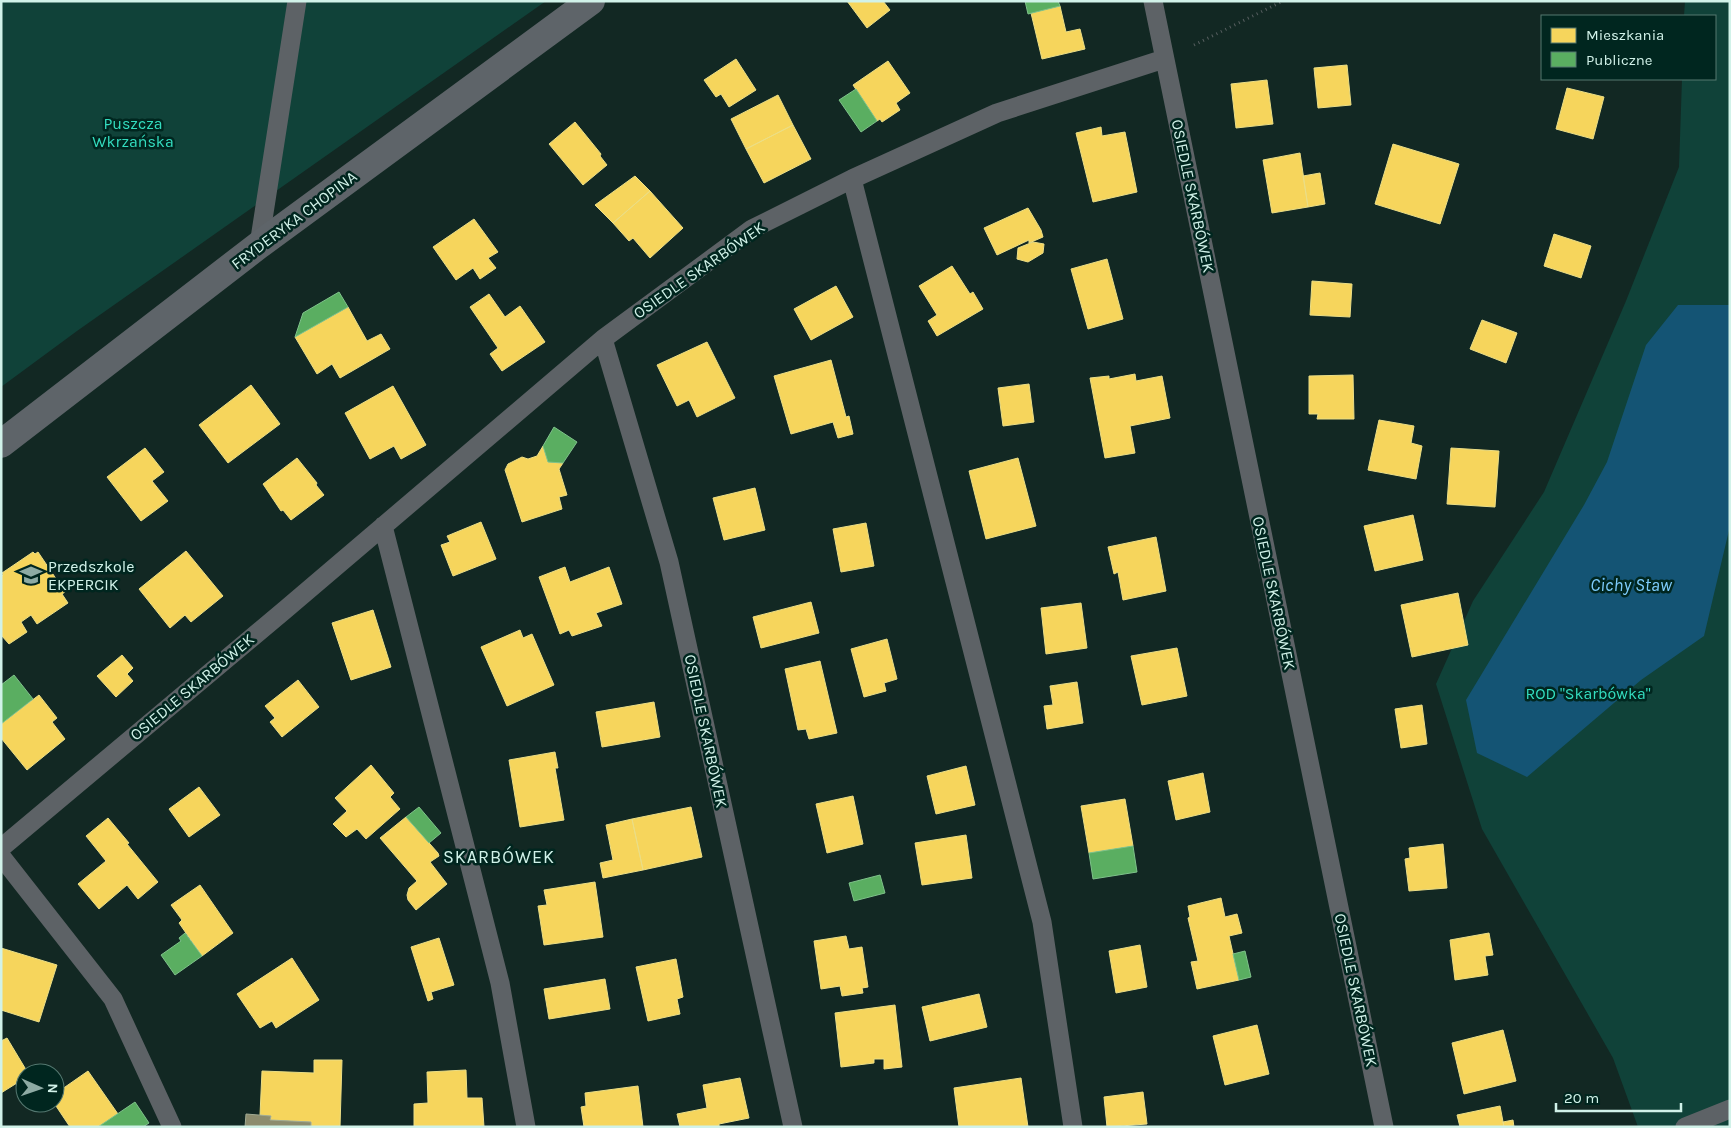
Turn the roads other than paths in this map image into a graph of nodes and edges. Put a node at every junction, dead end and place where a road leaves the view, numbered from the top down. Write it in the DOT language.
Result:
graph roads {
  1 [pos="297,1"];
  2 [pos="591,1"];
  3 [pos="1153,1"];
  4 [pos="1164,59"];
  5 [pos="852,179"];
  6 [pos="258,246"];
  7 [pos="603,339"];
  8 [pos="1,444"];
  9 [pos="383,526"];
  10 [pos="1,848"];
  11 [pos="1,856"];
  12 [pos="1730,1109"];
  13 [pos="172,1127"];
  14 [pos="526,1127"];
  15 [pos="793,1127"];
  16 [pos="1074,1127"];
  17 [pos="1384,1127"];
  18 [pos="1685,1127"];
  1 -- 6 [label="lane"];
  2 -- 6 [label="street, FRYDERYKA CHOPINA"];
  3 -- 4 [label="lane, OSIEDLE SKARBÓWEK"];
  4 -- 5 [label="lane, OSIEDLE SKARBÓWEK"];
  4 -- 17 [label="lane, OSIEDLE SKARBÓWEK"];
  5 -- 7 [label="lane, OSIEDLE SKARBÓWEK"];
  5 -- 16 [label="lane"];
  6 -- 8 [label="street, FRYDERYKA CHOPINA"];
  7 -- 9 [label="lane, OSIEDLE SKARBÓWEK"];
  7 -- 15 [label="lane, OSIEDLE SKARBÓWEK"];
  9 -- 10 [label="lane, OSIEDLE SKARBÓWEK"];
  9 -- 14 [label="lane"];
  11 -- 13 [label="lane"];
  12 -- 18 [label="lane"];
}
